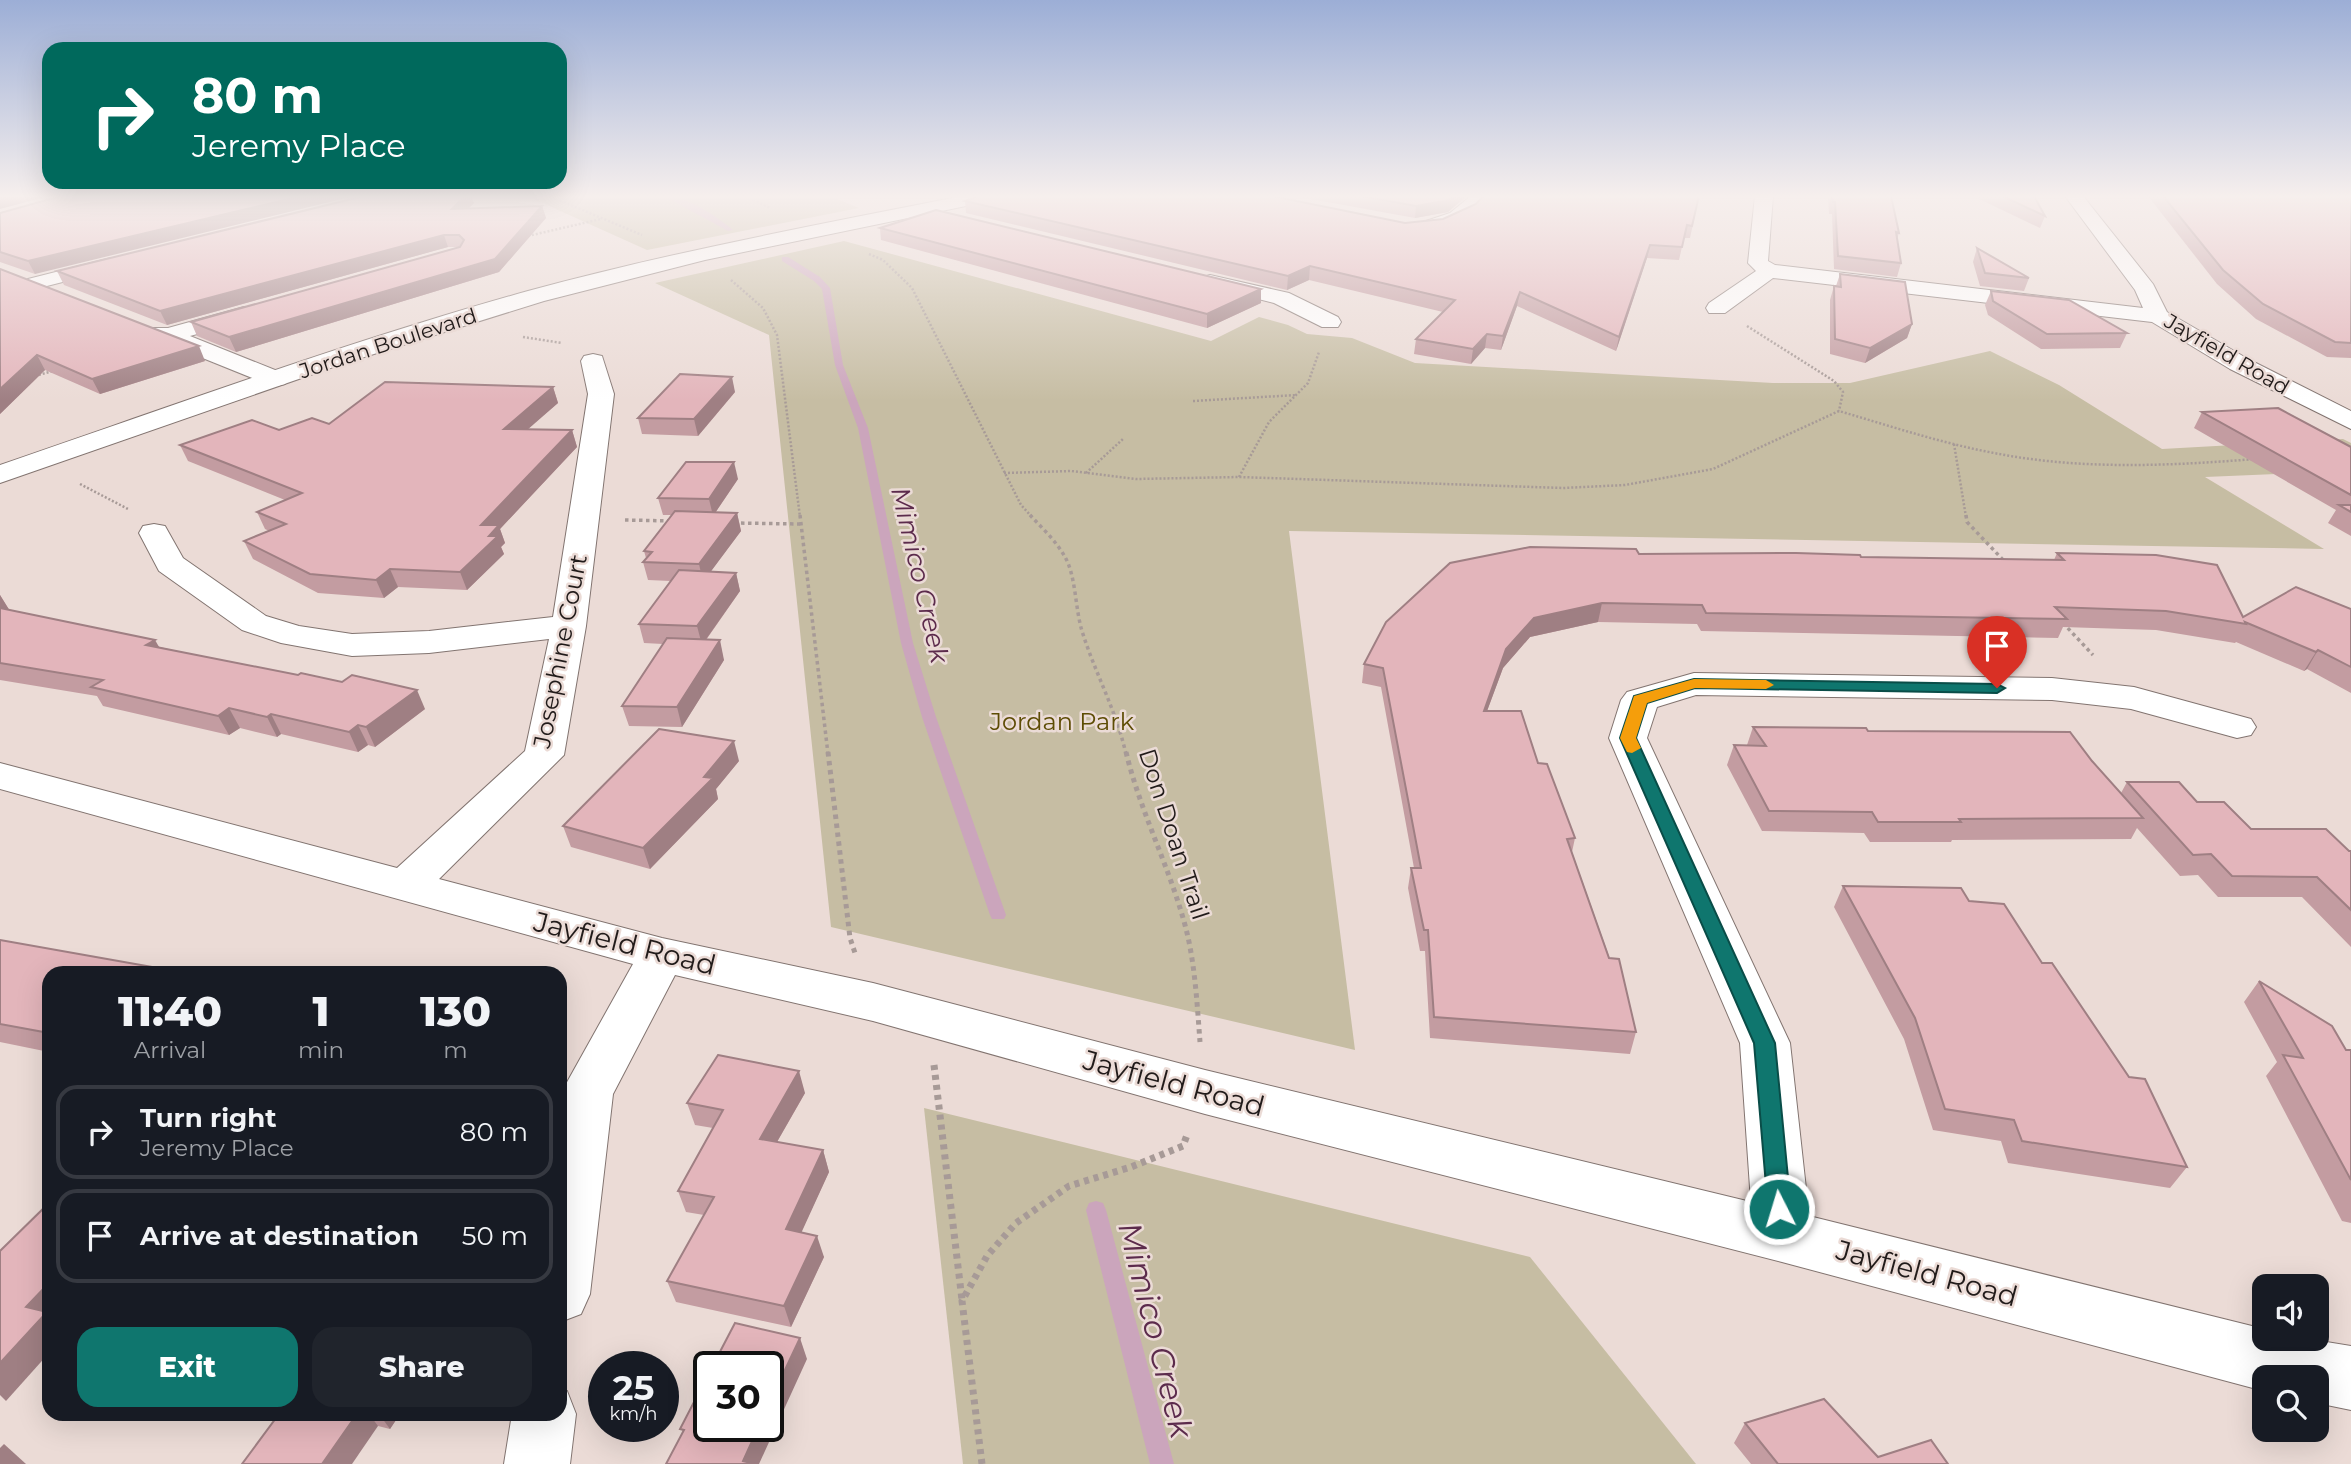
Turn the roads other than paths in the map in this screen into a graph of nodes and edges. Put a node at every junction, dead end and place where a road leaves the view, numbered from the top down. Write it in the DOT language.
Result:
graph roads {
  1 [pos="111,264"];
  2 [pos="666,264"];
  3 [pos="1760,264"];
  4 [pos="2126,264"];
  5 [pos="1769,271"];
  6 [pos="12,274"];
  7 [pos="1188,275"];
  8 [pos="35,283"];
  9 [pos="71,297"];
  10 [pos="1717,307"];
  11 [pos="262,309"];
  12 [pos="2158,316"];
  13 [pos="1330,323"];
  14 [pos="144,326"];
  15 [pos="168,335"];
  16 [pos="593,361"];
  17 [pos="276,379"];
  18 [pos="2351,421"];
  19 [pos="0,474"];
  20 [pos="154,533"];
  21 [pos="569,626"];
  22 [pos="2237,727"];
  23 [pos="0,776"];
  24 [pos="405,886"];
  25 [pos="662,955"];
  26 [pos="1782,1236"];
  27 [pos="567,1242"];
  28 [pos="2351,1378"];
  29 [pos="543,1421"];
  30 [pos="537,1464"];
  1 -- 8 [label="street"];
  2 -- 17 [label="street, Jordan Boulevard"];
  3 -- 5 [label="street"];
  4 -- 12 [label="street, Jayfield Road"];
  5 -- 10 [label="street"];
  5 -- 12 [label="street"];
  6 -- 8 [label="street"];
  7 -- 13 [label="street"];
  8 -- 9 [label="street"];
  11 -- 15 [label="street"];
  12 -- 18 [label="street, Jayfield Road"];
  14 -- 15 [label="street"];
  15 -- 17 [label="street"];
  16 -- 21 [label="street, Josephine Court"];
  17 -- 19 [label="street, Jordan Boulevard"];
  20 -- 21 [label="street"];
  21 -- 24 [label="street, Josephine Court"];
  22 -- 26 [label="street"];
  23 -- 24 [label="street, Jayfield Road"];
  24 -- 25 [label="street, Jayfield Road"];
  25 -- 26 [label="street, Jayfield Road"];
  25 -- 27 [label="street"];
  26 -- 28 [label="street, Jayfield Road"];
  29 -- 30 [label="street"];
}
